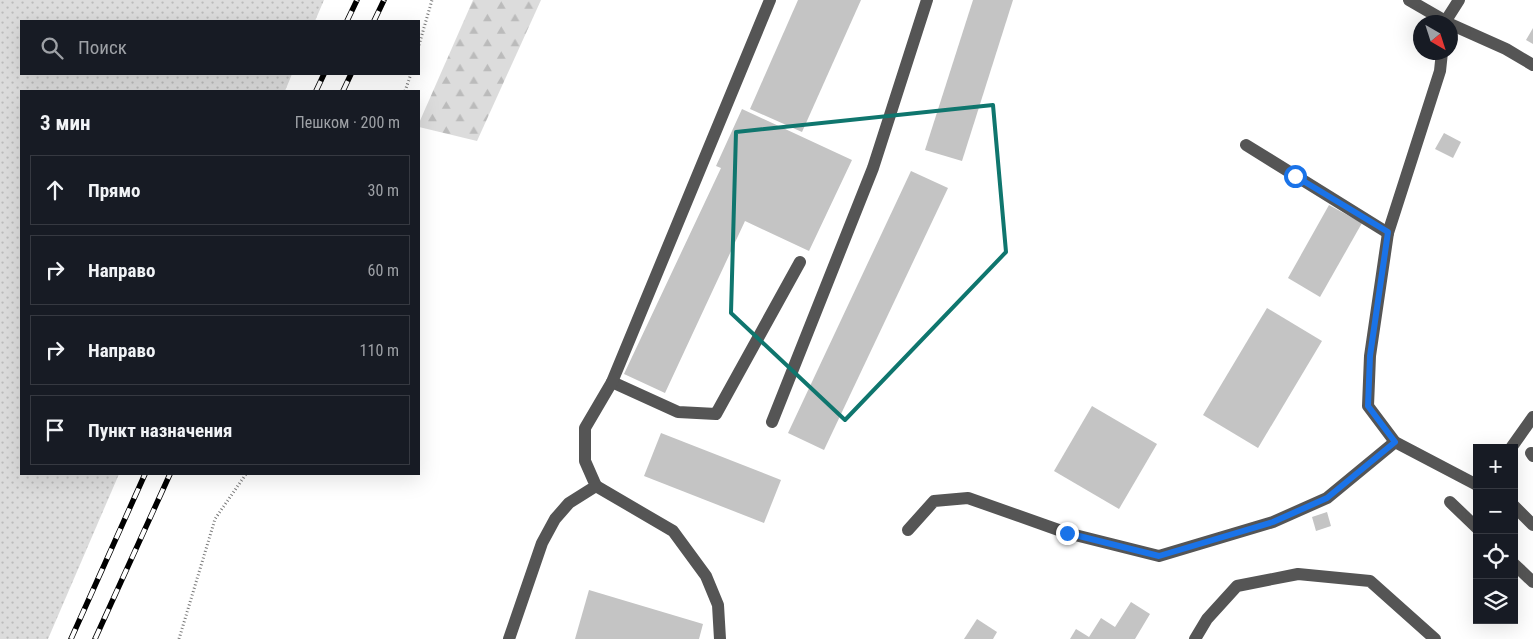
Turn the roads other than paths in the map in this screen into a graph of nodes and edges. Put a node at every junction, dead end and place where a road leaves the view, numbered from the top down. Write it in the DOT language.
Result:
graph roads {
  1 [pos="770,0"];
  2 [pos="927,0"];
  3 [pos="1409,0"];
  4 [pos="1459,0"];
  5 [pos="1434,15"];
  6 [pos="1450,15"];
  7 [pos="1458,28"];
  8 [pos="1441,60"];
  9 [pos="1533,65"];
  10 [pos="1246,145"];
  11 [pos="1388,232"];
  12 [pos="800,262"];
  13 [pos="612,382"];
  14 [pos="1533,417"];
  15 [pos="772,422"];
  16 [pos="1395,442"];
  17 [pos="1515,444"];
  18 [pos="1473,483"];
  19 [pos="596,486"];
  20 [pos="1450,502"];
  21 [pos="1518,510"];
  22 [pos="1473,524"];
  23 [pos="1533,525"];
  24 [pos="908,530"];
  25 [pos="1518,568"];
  26 [pos="1533,582"];
  27 [pos="509,639"];
  28 [pos="720,639"];
  29 [pos="1195,639"];
  30 [pos="1435,639"];
  1 -- 13 [label="lane"];
  2 -- 15 [label="lane"];
  3 -- 5 [label="lane"];
  4 -- 6 [label="lane"];
  7 -- 9 [label="lane"];
  8 -- 11 [label="lane"];
  10 -- 11 [label="lane"];
  11 -- 16 [label="lane"];
  12 -- 13 [label="lane"];
  13 -- 19 [label="lane"];
  14 -- 17 [label="lane"];
  16 -- 18 [label="lane"];
  16 -- 24 [label="lane"];
  19 -- 27 [label="lane"];
  19 -- 28 [label="lane"];
  20 -- 22 [label="lane"];
  21 -- 23 [label="lane"];
  25 -- 26 [label="lane"];
  29 -- 30 [label="lane"];
}
